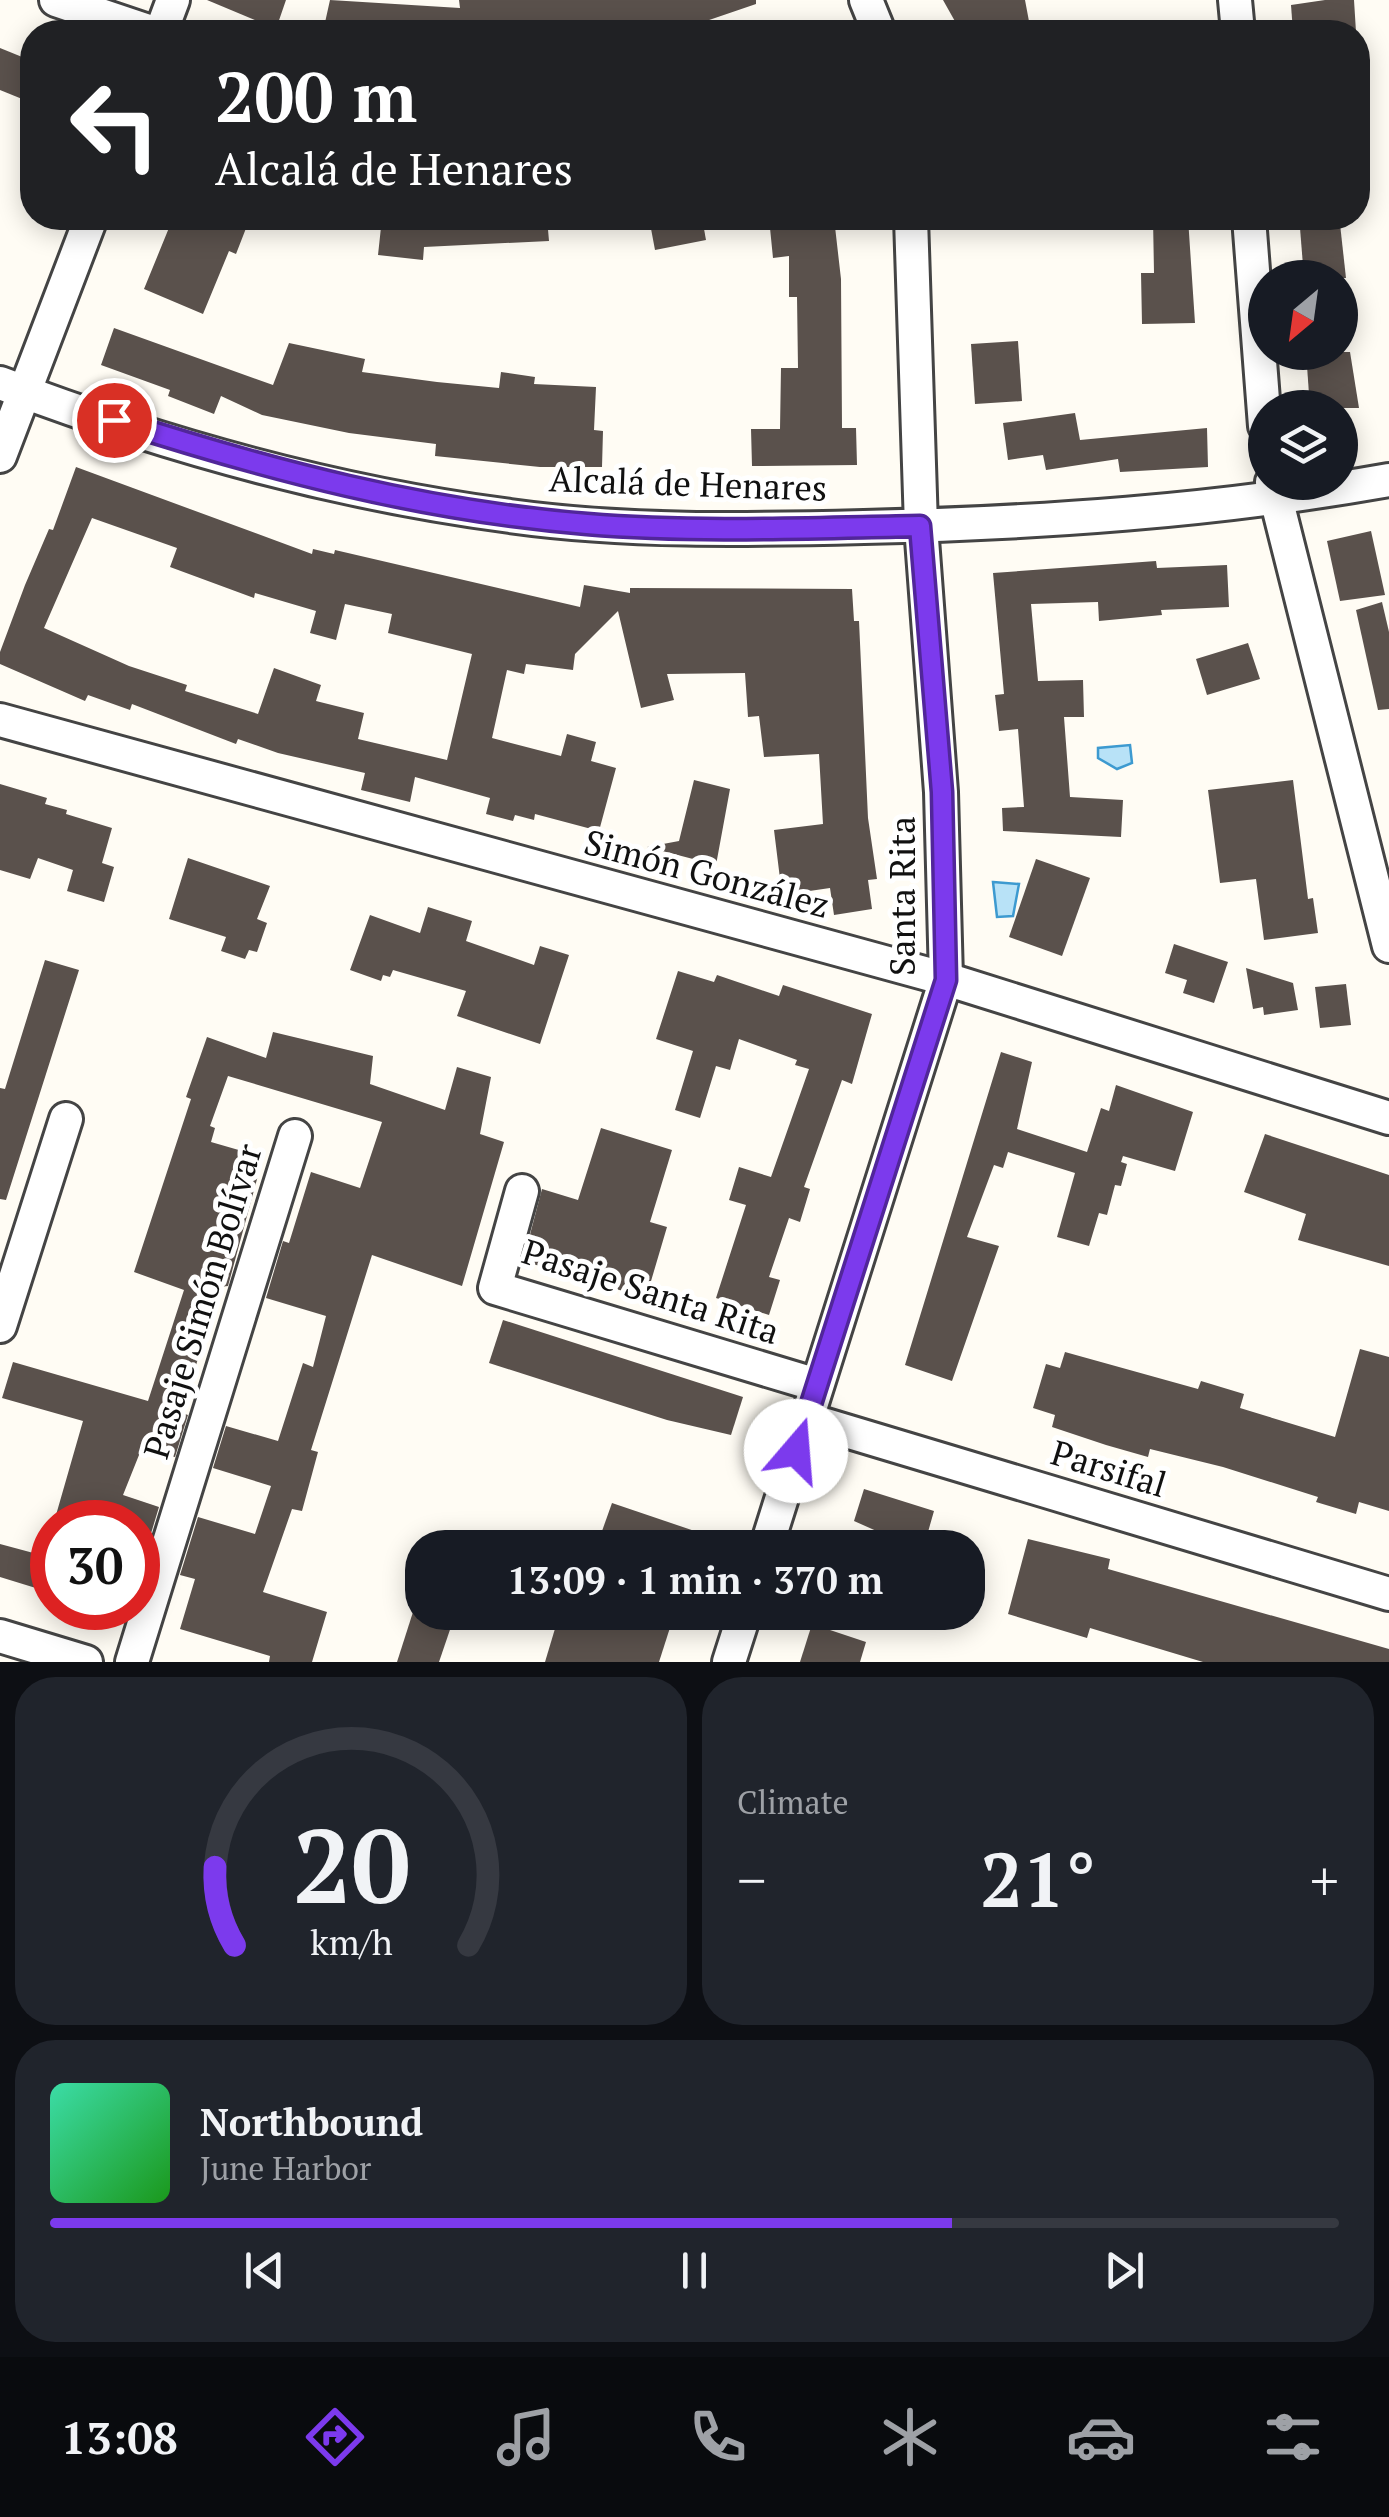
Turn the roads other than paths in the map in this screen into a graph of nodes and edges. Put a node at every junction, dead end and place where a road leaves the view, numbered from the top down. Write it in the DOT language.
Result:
graph roads {
  1 [pos="56,0"];
  2 [pos="115,20"];
  3 [pos="85,230"];
  4 [pos="911,230"];
  5 [pos="1251,230"];
  6 [pos="12,388"];
  7 [pos="1262,390"];
  8 [pos="0,456"];
  9 [pos="1389,480"];
  10 [pos="1358,483"];
  11 [pos="1248,498"];
  12 [pos="1276,500"];
  13 [pos="920,526"];
  14 [pos="0,720"];
  15 [pos="1389,946"];
  16 [pos="946,980"];
  17 [pos="66,1118"];
  18 [pos="1389,1118"];
  19 [pos="295,1136"];
  20 [pos="522,1191"];
  21 [pos="0,1326"];
  22 [pos="817,1385"];
  23 [pos="806,1419"];
  24 [pos="772,1530"];
  25 [pos="1389,1594"];
  26 [pos="739,1630"];
  27 [pos="0,1636"];
  28 [pos="86,1662"];
  29 [pos="132,1662"];
  30 [pos="729,1662"];
  1 -- 2 [label="street"];
  3 -- 6 [label="street"];
  4 -- 13 [label="street, Santa Rita"];
  5 -- 7 [label="street"];
  6 -- 8 [label="street"];
  6 -- 13 [label="street, Alcalá de Henares"];
  9 -- 10 [label="street, Alcalá de Henares"];
  11 -- 13 [label="street, Alcalá de Henares"];
  12 -- 15 [label="street"];
  13 -- 16 [label="street, Santa Rita"];
  14 -- 16 [label="street, Simón González"];
  16 -- 18 [label="street, Simón González"];
  16 -- 22 [label="street, Santa Rita"];
  17 -- 21 [label="street"];
  19 -- 29 [label="street, Pasaje Simón Bolívar"];
  20 -- 22 [label="street, Pasaje Santa Rita"];
  22 -- 23 [label="street, Santa Rita"];
  23 -- 24 [label="street, Santa Rita"];
  23 -- 25 [label="street, Parsifal"];
  26 -- 30 [label="street"];
  27 -- 28 [label="street"];
}
